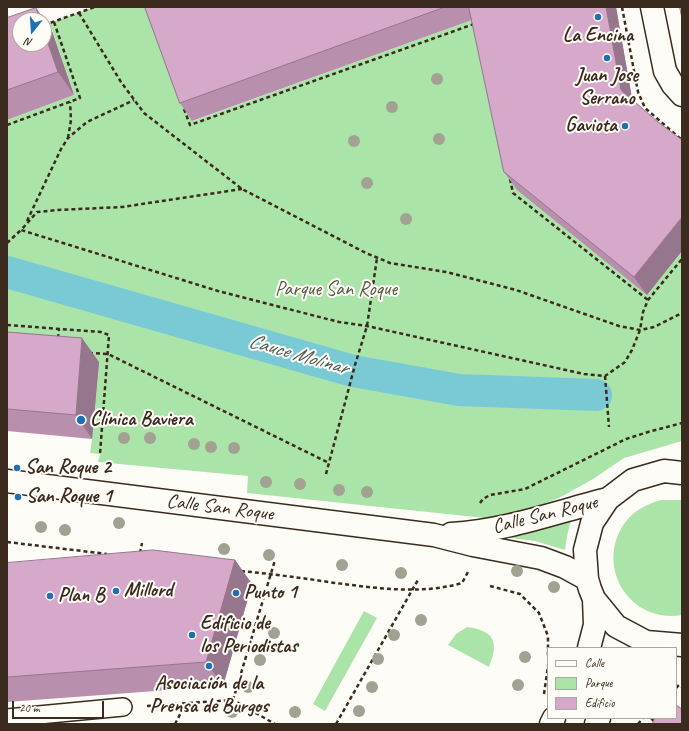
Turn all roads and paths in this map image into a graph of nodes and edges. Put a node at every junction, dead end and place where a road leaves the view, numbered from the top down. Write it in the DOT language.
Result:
graph roads {
  1 [pos="95,7"];
  2 [pos="652,7"];
  3 [pos="79,13"];
  4 [pos="54,22"];
  5 [pos="476,23"];
  6 [pos="682,95"];
  7 [pos="134,100"];
  8 [pos="70,102"];
  9 [pos="182,103"];
  10 [pos="7,124"];
  11 [pos="68,138"];
  12 [pos="510,178"];
  13 [pos="242,189"];
  14 [pos="25,224"];
  15 [pos="21,230"];
  16 [pos="7,243"];
  17 [pos="376,258"];
  18 [pos="682,259"];
  19 [pos="648,300"];
  20 [pos="682,313"];
  21 [pos="7,325"];
  22 [pos="367,326"];
  23 [pos="59,329"];
  24 [pos="640,330"];
  25 [pos="58,343"];
  26 [pos="86,352"];
  27 [pos="108,354"];
  28 [pos="605,376"];
  29 [pos="682,424"];
  30 [pos="609,427"];
  31 [pos="100,454"];
  32 [pos="329,463"];
  33 [pos="676,469"];
  34 [pos="326,474"];
  35 [pos="7,481"];
  36 [pos="608,499"];
  37 [pos="477,506"];
  38 [pos="434,535"];
  39 [pos="7,542"];
  40 [pos="142,544"];
  41 [pos="111,555"];
  42 [pos="140,558"];
  43 [pos="275,560"];
  44 [pos="470,568"];
  45 [pos="240,570"];
  46 [pos="270,574"];
  47 [pos="418,578"];
  48 [pos="587,578"];
  49 [pos="490,586"];
  50 [pos="412,590"];
  51 [pos="594,598"];
  52 [pos="680,646"];
  53 [pos="548,647"];
  54 [pos="589,647"];
  55 [pos="233,700"];
  56 [pos="186,703"];
  57 [pos="123,707"];
  58 [pos="7,718"];
  59 [pos="175,724"];
  60 [pos="275,724"];
  61 [pos="336,724"];
  1 -- 3 [label="path"];
  2 -- 6 [label="street"];
  3 -- 4 [label="path"];
  3 -- 7 [label="path"];
  4 -- 8 [label="path"];
  5 -- 9 [label="path"];
  7 -- 11 [label="path"];
  7 -- 13 [label="path"];
  8 -- 10 [label="path"];
  8 -- 11 [label="path"];
  11 -- 14 [label="path"];
  12 -- 19 [label="path"];
  13 -- 14 [label="path"];
  13 -- 17 [label="path"];
  14 -- 15 [label="path"];
  15 -- 16 [label="path"];
  15 -- 22 [label="path"];
  17 -- 22 [label="path"];
  17 -- 24 [label="path"];
  18 -- 19 [label="path"];
  19 -- 24 [label="path"];
  20 -- 24 [label="path"];
  21 -- 23 [label="path"];
  22 -- 28 [label="path"];
  22 -- 32 [label="path"];
  23 -- 25 [label="path"];
  23 -- 27 [label="path"];
  24 -- 28 [label="path"];
  26 -- 27 [label="path"];
  27 -- 31 [label="path"];
  27 -- 32 [label="path"];
  28 -- 30 [label="path"];
  29 -- 37 [label="path"];
  32 -- 34 [label="path"];
  33 -- 36 [label="street"];
  35 -- 38 [label="street, Calle San Roque"];
  36 -- 38 [label="street, Calle San Roque"];
  36 -- 48 [label="street"];
  38 -- 48 [label="street, Calle San Roque"];
  39 -- 41 [label="path"];
  40 -- 42 [label="path"];
  43 -- 46 [label="path"];
  44 -- 50 [label="path"];
  45 -- 46 [label="path"];
  46 -- 50 [label="path"];
  46 -- 55 [label="path"];
  47 -- 50 [label="path"];
  48 -- 51 [label="street"];
  49 -- 53 [label="path"];
  50 -- 61 [label="path"];
  51 -- 52 [label="street"];
  51 -- 54 [label="street"];
  55 -- 56 [label="path"];
  55 -- 60 [label="path"];
  56 -- 57 [label="path"];
  56 -- 59 [label="path"];
  57 -- 58 [label="lane"];
}
